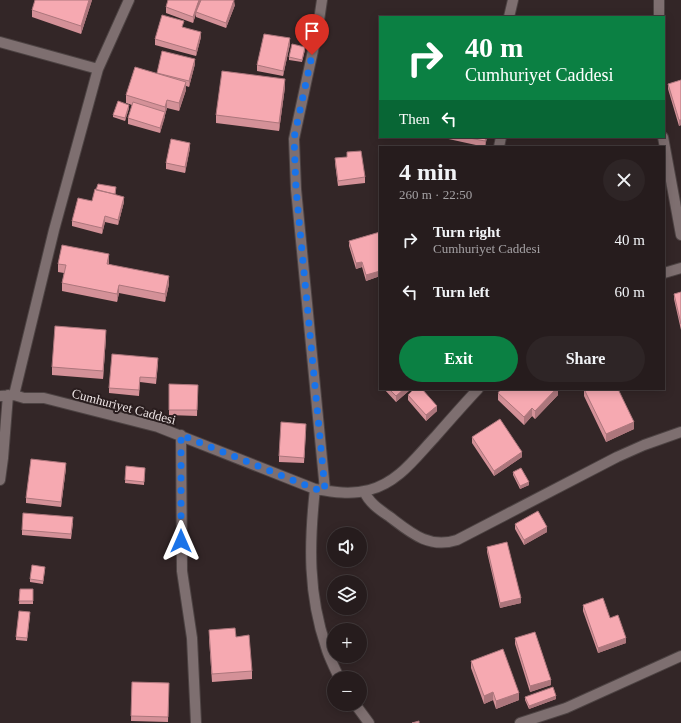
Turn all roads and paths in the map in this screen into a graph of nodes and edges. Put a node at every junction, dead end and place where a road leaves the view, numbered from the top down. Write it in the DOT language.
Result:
graph roads {
  1 [pos="129,0"];
  2 [pos="322,0"];
  3 [pos="513,0"];
  4 [pos="659,0"];
  5 [pos="509,16"];
  6 [pos="659,16"];
  7 [pos="0,42"];
  8 [pos="98,69"];
  9 [pos="665,148"];
  10 [pos="681,235"];
  11 [pos="681,268"];
  12 [pos="665,273"];
  13 [pos="477,390"];
  14 [pos="7,395"];
  15 [pos="681,432"];
  16 [pos="181,435"];
  17 [pos="0,480"];
  18 [pos="320,490"];
  19 [pos="364,491"];
  20 [pos="681,656"];
  21 [pos="336,671"];
  22 [pos="361,711"];
  23 [pos="196,723"];
  24 [pos="370,723"];
  25 [pos="520,723"];
  1 -- 8 [label="street"];
  2 -- 18 [label="street"];
  3 -- 5 [label="street"];
  4 -- 6 [label="street"];
  7 -- 8 [label="street"];
  8 -- 14 [label="street"];
  9 -- 10 [label="street"];
  11 -- 12 [label="street"];
  13 -- 19 [label="street, Cumhuriyet Caddesi"];
  14 -- 16 [label="street, Cumhuriyet Caddesi"];
  14 -- 17 [label="street"];
  15 -- 19 [label="street"];
  16 -- 18 [label="street, Cumhuriyet Caddesi"];
  16 -- 23 [label="street"];
  18 -- 19 [label="street, Cumhuriyet Caddesi"];
  18 -- 21 [label="street"];
  20 -- 25 [label="street"];
  22 -- 24 [label="street"];
}
